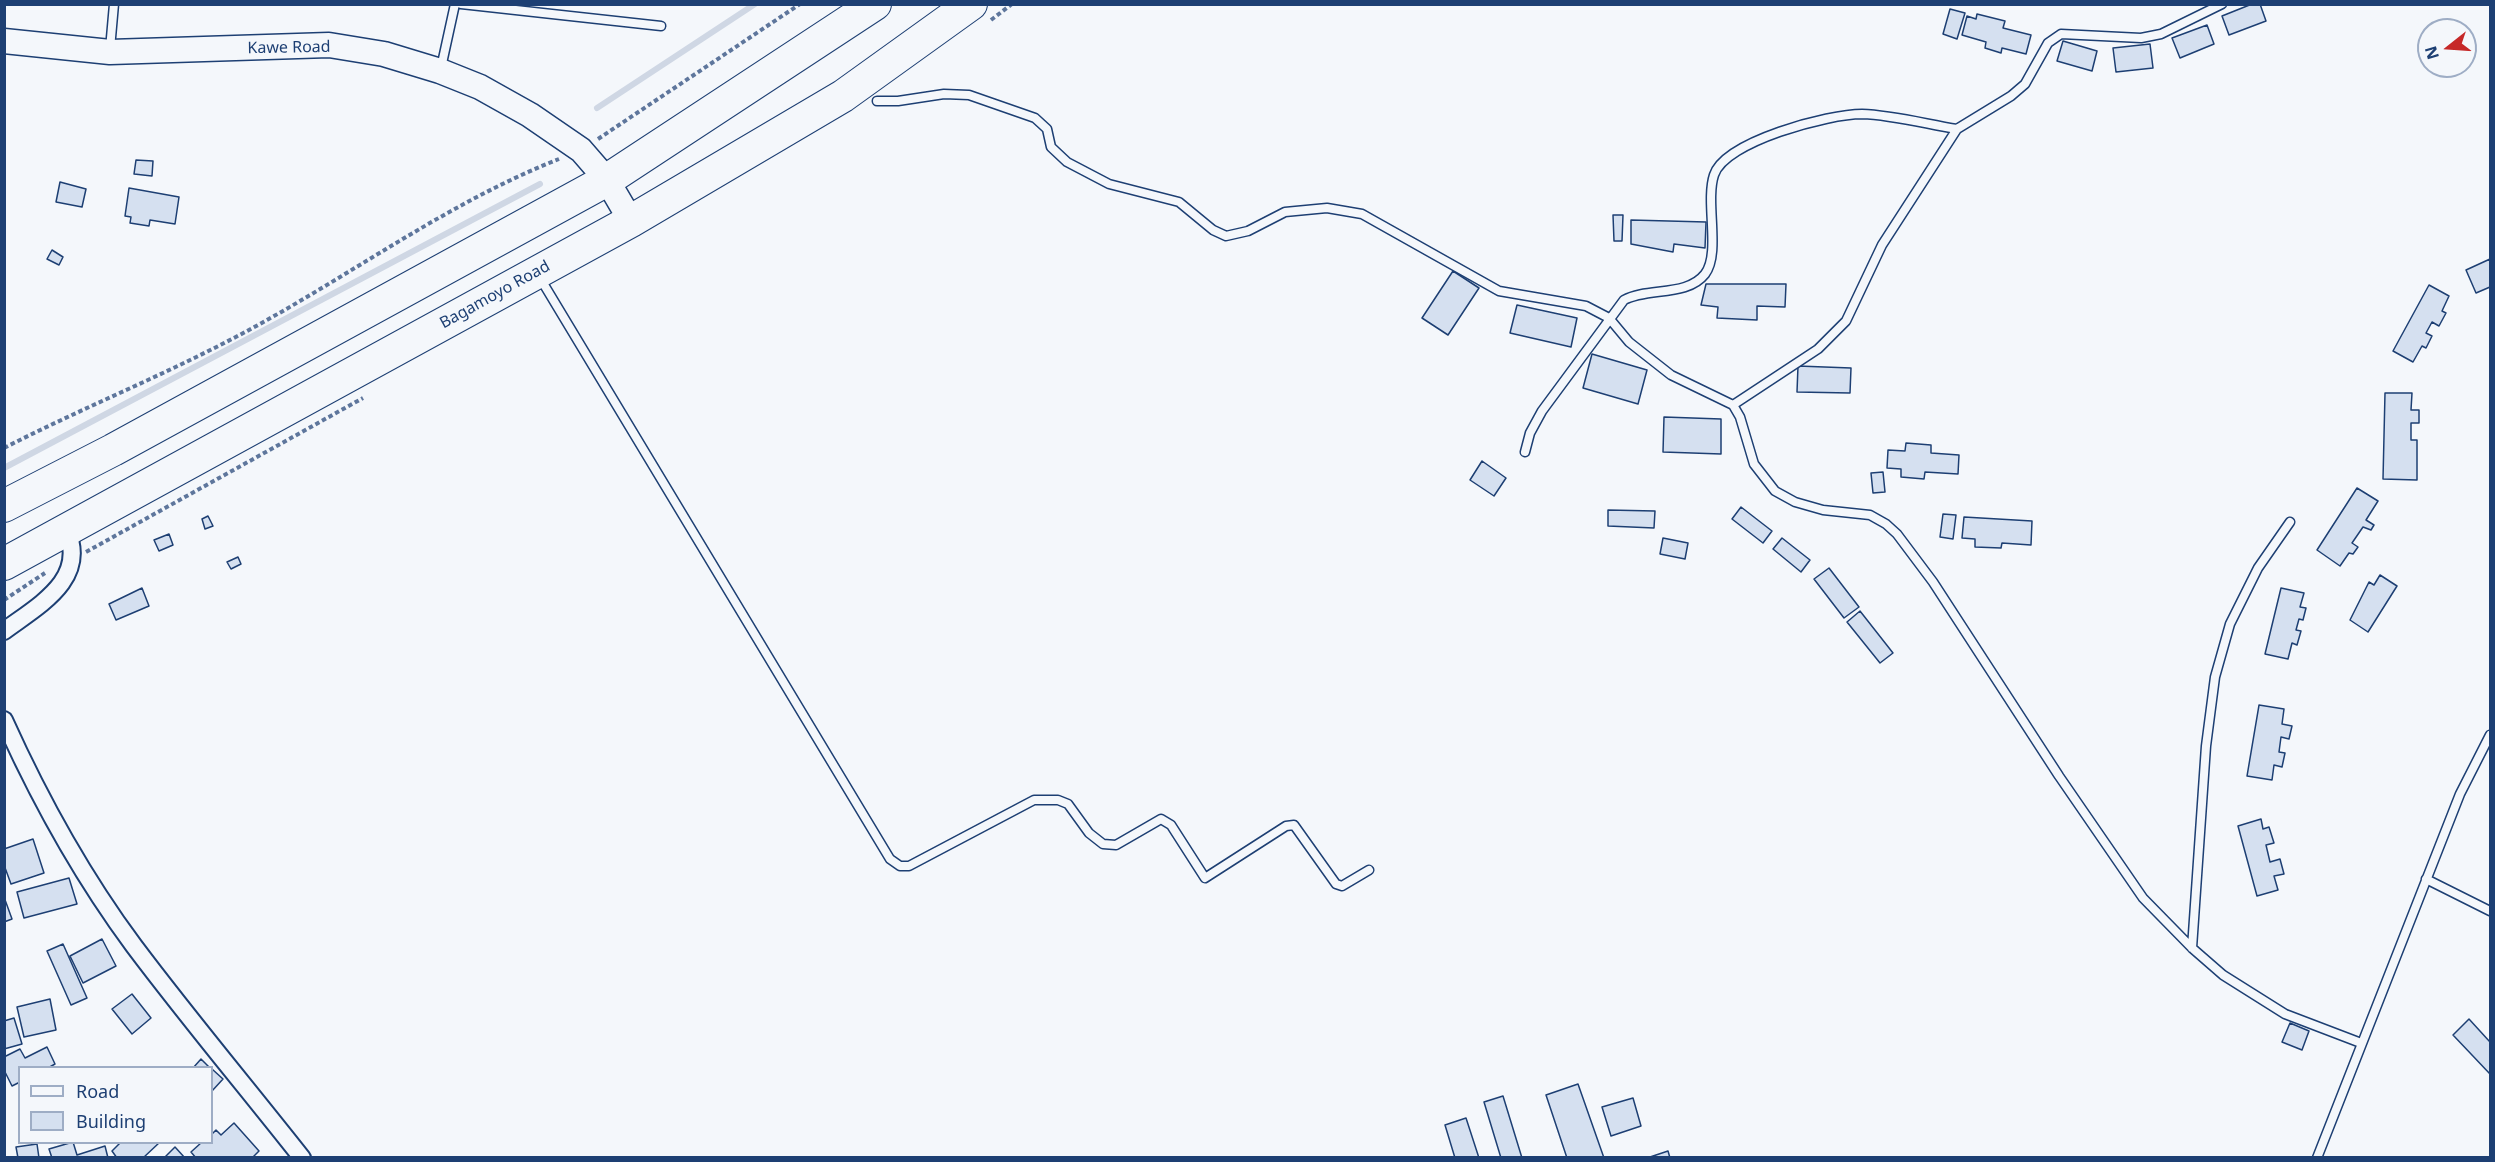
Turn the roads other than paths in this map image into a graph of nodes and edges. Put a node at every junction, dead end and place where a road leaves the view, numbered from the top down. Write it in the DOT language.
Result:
graph roads {
  1 [pos="114,4"];
  2 [pos="455,4"];
  3 [pos="460,4"];
  4 [pos="875,4"];
  5 [pos="971,4"];
  6 [pos="2222,4"];
  7 [pos="661,26"];
  8 [pos="4,41"];
  9 [pos="110,52"];
  10 [pos="440,71"];
  11 [pos="877,100"];
  12 [pos="1957,129"];
  13 [pos="608,180"];
  14 [pos="631,221"];
  15 [pos="537,272"];
  16 [pos="1609,318"];
  17 [pos="1733,405"];
  18 [pos="1525,452"];
  19 [pos="4,506"];
  20 [pos="2290,522"];
  21 [pos="69,544"];
  22 [pos="4,564"];
  23 [pos="4,631"];
  24 [pos="4,720"];
  25 [pos="2490,735"];
  26 [pos="1369,870"];
  27 [pos="2426,879"];
  28 [pos="2490,911"];
  29 [pos="2192,948"];
  30 [pos="2361,1043"];
  31 [pos="302,1158"];
  32 [pos="2317,1158"];
  1 -- 9 [label="lane"];
  2 -- 10 [label="lane"];
  3 -- 7 [label="lane"];
  4 -- 13 [label="highway"];
  5 -- 14 [label="highway, Bagamoyo Road"];
  6 -- 12 [label="lane"];
  8 -- 9 [label="main road, Kawe Road"];
  9 -- 10 [label="main road, Kawe Road"];
  10 -- 13 [label="main road, Kawe Road"];
  11 -- 16 [label="lane"];
  12 -- 16 [label="lane"];
  12 -- 17 [label="lane"];
  13 -- 14 [label="main road, Kawe Road"];
  13 -- 19 [label="highway"];
  14 -- 15 [label="highway, Bagamoyo Road"];
  15 -- 21 [label="highway, Bagamoyo Road"];
  15 -- 26 [label="lane"];
  16 -- 17 [label="lane"];
  16 -- 18 [label="lane"];
  17 -- 29 [label="lane"];
  20 -- 29 [label="lane"];
  21 -- 22 [label="highway, Bagamoyo Road"];
  21 -- 23 [label="street"];
  24 -- 31 [label="street"];
  25 -- 27 [label="lane"];
  27 -- 28 [label="lane"];
  27 -- 30 [label="lane"];
  29 -- 30 [label="lane"];
  30 -- 32 [label="lane"];
}
